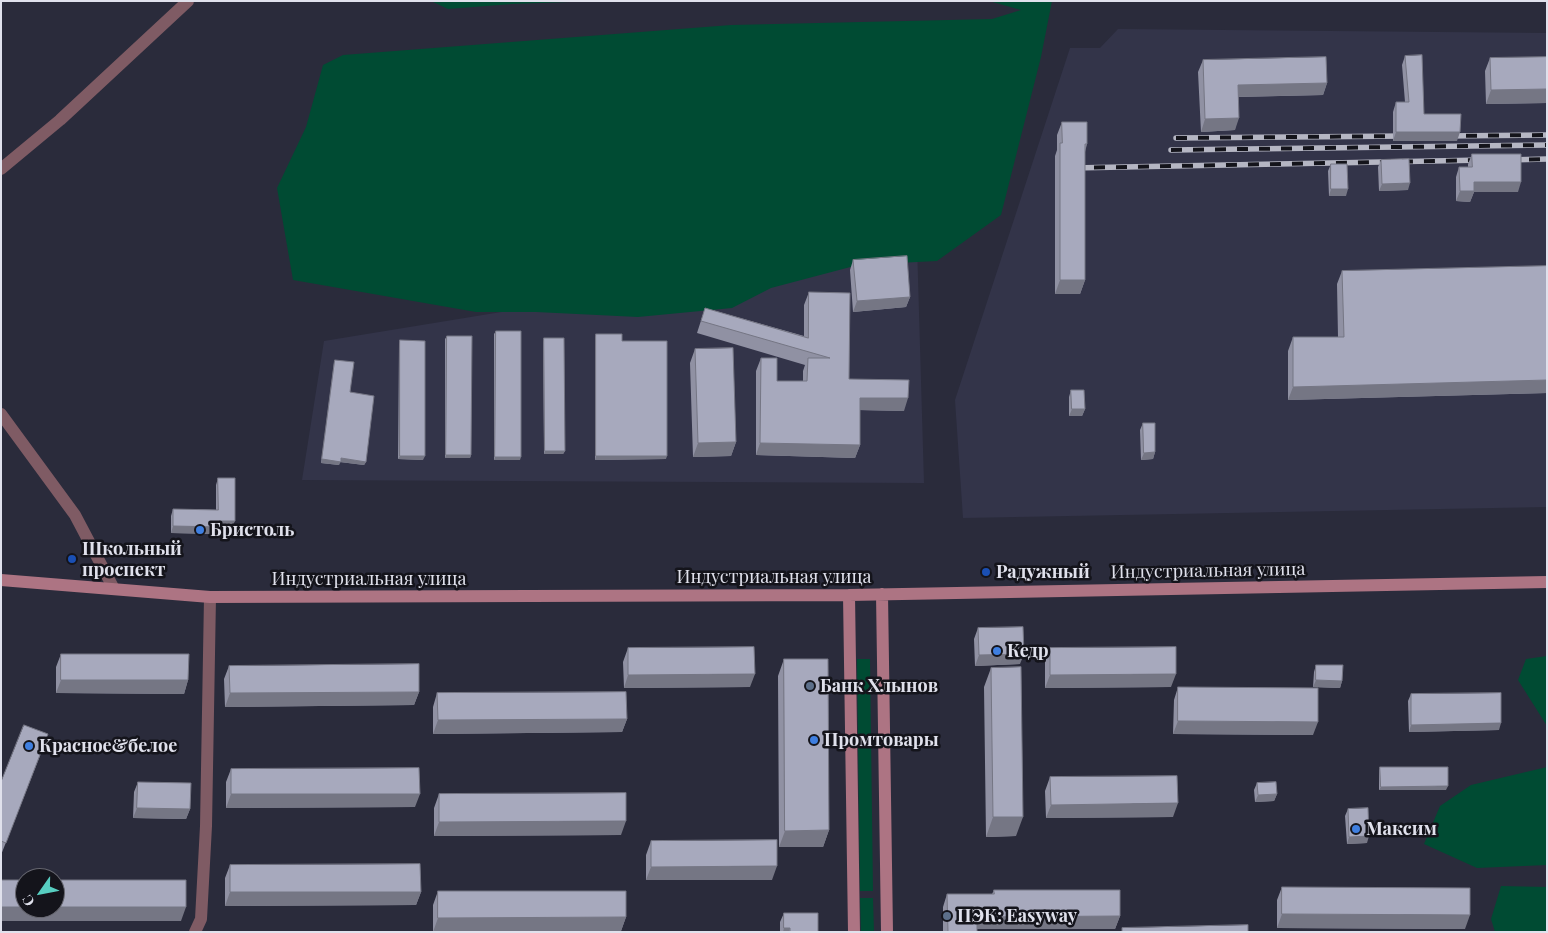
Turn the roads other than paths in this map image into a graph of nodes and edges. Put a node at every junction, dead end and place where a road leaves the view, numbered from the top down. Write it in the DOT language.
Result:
graph roads {
  1 [pos="188,1"];
  2 [pos="1,169"];
  3 [pos="1,414"];
  4 [pos="1,580"];
  5 [pos="1547,582"];
  6 [pos="114,589"];
  7 [pos="882,594"];
  8 [pos="850,595"];
  9 [pos="210,597"];
  10 [pos="195,932"];
  11 [pos="854,932"];
  12 [pos="887,932"];
  1 -- 2 [label="street"];
  3 -- 6 [label="street"];
  4 -- 6 [label="street, Индустриальная улица"];
  5 -- 7 [label="street, Индустриальная улица"];
  6 -- 9 [label="street, Индустриальная улица"];
  7 -- 8 [label="street, Индустриальная улица"];
  7 -- 12 [label="street"];
  8 -- 9 [label="street, Индустриальная улица"];
  8 -- 11 [label="street"];
  9 -- 10 [label="street"];
}
